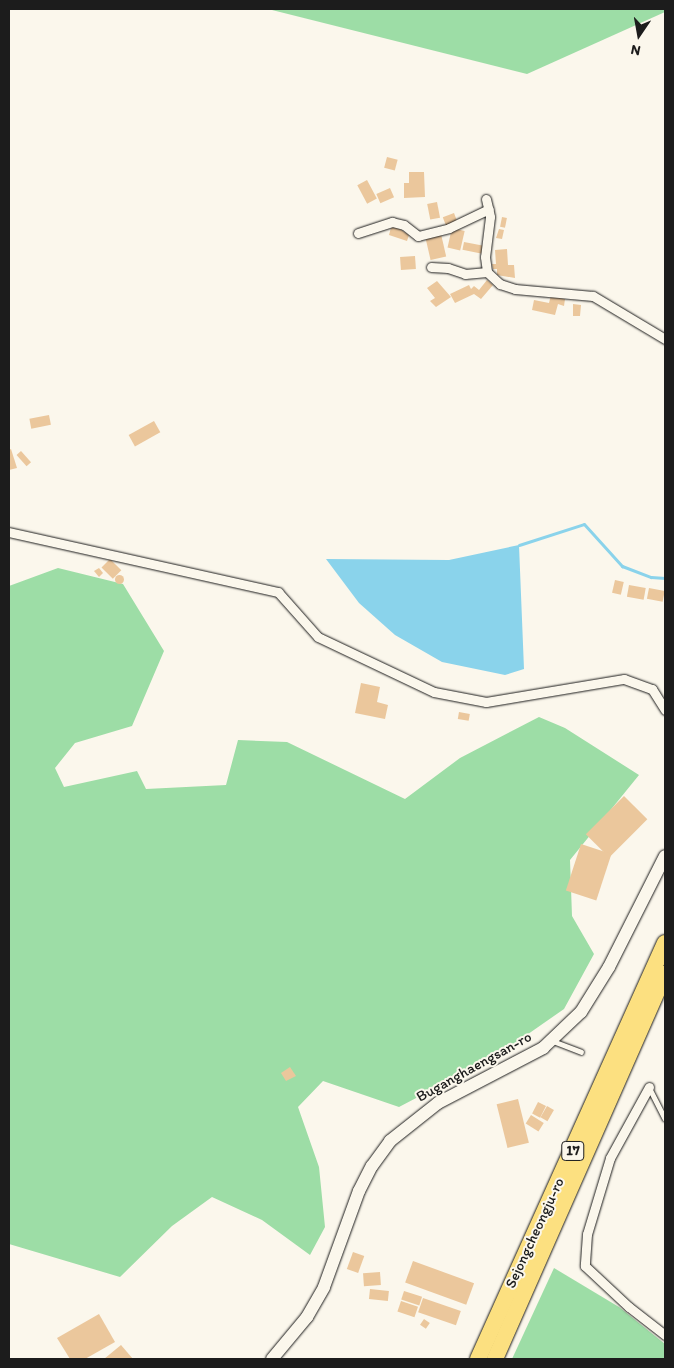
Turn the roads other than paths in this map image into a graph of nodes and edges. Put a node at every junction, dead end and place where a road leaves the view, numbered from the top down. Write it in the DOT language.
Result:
graph roads {
  1 [pos="486,199"];
  2 [pos="489,209"];
  3 [pos="358,233"];
  4 [pos="431,267"];
  5 [pos="487,272"];
  6 [pos="665,339"];
  7 [pos="9,532"];
  8 [pos="665,710"];
  9 [pos="665,856"];
  10 [pos="665,943"];
  11 [pos="665,974"];
  12 [pos="552,1041"];
  13 [pos="581,1052"];
  14 [pos="649,1087"];
  15 [pos="665,1118"];
  16 [pos="665,1335"];
  17 [pos="272,1359"];
  18 [pos="478,1359"];
  19 [pos="495,1359"];
  1 -- 2 [label="street"];
  2 -- 3 [label="street"];
  2 -- 5 [label="street"];
  4 -- 5 [label="street"];
  5 -- 6 [label="street"];
  7 -- 8 [label="street"];
  9 -- 12 [label="street, Buganghaengsan-ro"];
  10 -- 18 [label="highway, Sejongcheongju-ro / 17"];
  11 -- 19 [label="highway, Sejongcheongju-ro / 17"];
  12 -- 13 [label="lane"];
  12 -- 17 [label="street, Buganghaengsan-ro"];
  14 -- 15 [label="lane"];
  14 -- 16 [label="street"];
}
